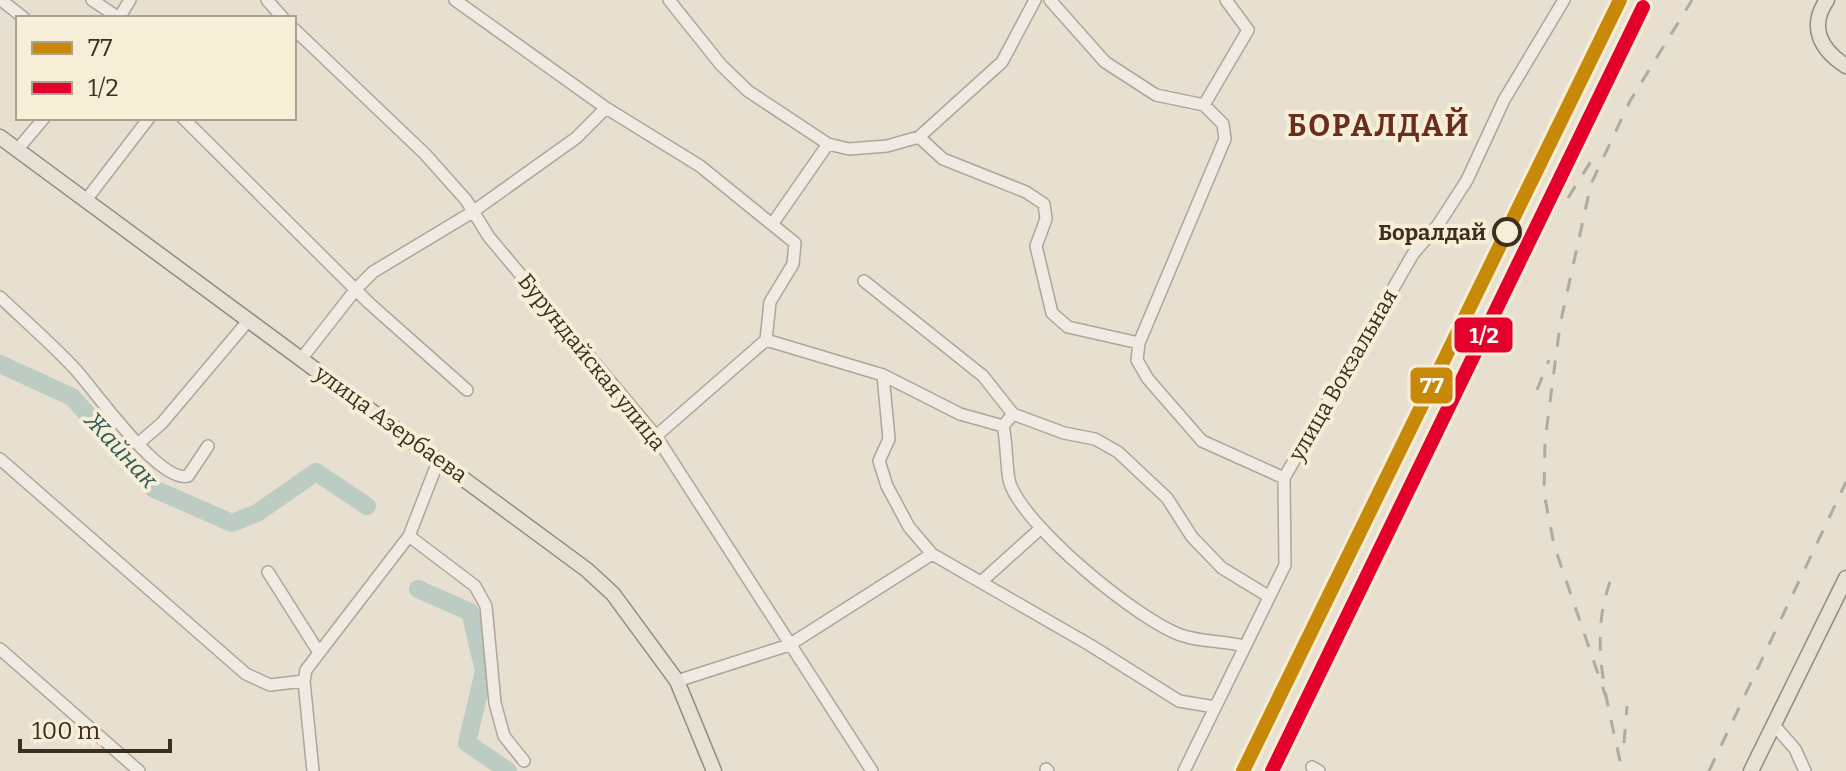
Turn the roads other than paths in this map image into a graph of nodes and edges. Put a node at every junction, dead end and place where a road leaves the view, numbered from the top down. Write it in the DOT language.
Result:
graph roads {
  1 [pos="1,0"];
  2 [pos="92,0"];
  3 [pos="267,0"];
  4 [pos="455,0"];
  5 [pos="669,0"];
  6 [pos="1035,0"];
  7 [pos="1050,0"];
  8 [pos="1226,0"];
  9 [pos="1564,0"];
  10 [pos="1827,0"];
  11 [pos="21,16"];
  12 [pos="116,16"];
  13 [pos="281,16"];
  14 [pos="296,31"];
  15 [pos="1846,66"];
  16 [pos="1204,105"];
  17 [pos="606,108"];
  18 [pos="42,120"];
  19 [pos="147,120"];
  20 [pos="185,120"];
  21 [pos="0,137"];
  22 [pos="919,137"];
  23 [pos="828,144"];
  24 [pos="17,150"];
  25 [pos="86,200"];
  26 [pos="471,213"];
  27 [pos="773,223"];
  28 [pos="864,281"];
  29 [pos="356,289"];
  30 [pos="0,297"];
  31 [pos="248,321"];
  32 [pos="766,340"];
  33 [pos="1139,343"];
  34 [pos="302,358"];
  35 [pos="883,375"];
  36 [pos="467,390"];
  37 [pos="1013,414"];
  38 [pos="1003,426"];
  39 [pos="656,436"];
  40 [pos="139,443"];
  41 [pos="208,446"];
  42 [pos="0,459"];
  43 [pos="439,459"];
  44 [pos="1284,478"];
  45 [pos="1041,528"];
  46 [pos="409,536"];
  47 [pos="932,554"];
  48 [pos="268,572"];
  49 [pos="1846,578"];
  50 [pos="981,582"];
  51 [pos="1268,596"];
  52 [pos="789,645"];
  53 [pos="1244,646"];
  54 [pos="0,649"];
  55 [pos="318,651"];
  56 [pos="304,681"];
  57 [pos="677,681"];
  58 [pos="1215,707"];
  59 [pos="1774,725"];
  60 [pos="524,761"];
  61 [pos="139,771"];
  62 [pos="313,771"];
  63 [pos="714,771"];
  64 [pos="872,771"];
  65 [pos="1184,771"];
  66 [pos="1751,771"];
  67 [pos="1805,771"];
  1 -- 11 [label="street"];
  2 -- 12 [label="street"];
  3 -- 13 [label="street"];
  4 -- 17 [label="street"];
  5 -- 23 [label="street"];
  6 -- 22 [label="street"];
  7 -- 16 [label="street"];
  8 -- 16 [label="street"];
  9 -- 44 [label="street, улица Вокзальная"];
  10 -- 15 [label="main road"];
  14 -- 26 [label="street, Бурундайская улица"];
  16 -- 33 [label="street"];
  17 -- 26 [label="street"];
  17 -- 27 [label="street"];
  18 -- 24 [label="street"];
  19 -- 25 [label="street"];
  20 -- 29 [label="street"];
  21 -- 24 [label="main road, улица Азербаева"];
  22 -- 23 [label="street"];
  22 -- 33 [label="street"];
  23 -- 27 [label="street"];
  24 -- 25 [label="main road, улица Азербаева"];
  25 -- 31 [label="main road, улица Азербаева"];
  26 -- 29 [label="street"];
  26 -- 39 [label="street, Бурундайская улица"];
  27 -- 32 [label="street"];
  28 -- 37 [label="street"];
  29 -- 34 [label="street"];
  29 -- 36 [label="street"];
  30 -- 40 [label="street"];
  31 -- 34 [label="main road, улица Азербаева"];
  31 -- 40 [label="street"];
  32 -- 35 [label="street"];
  32 -- 39 [label="street"];
  33 -- 44 [label="street"];
  34 -- 43 [label="main road, улица Азербаева"];
  35 -- 38 [label="street"];
  35 -- 47 [label="street"];
  37 -- 38 [label="street"];
  37 -- 51 [label="street"];
  38 -- 45 [label="street"];
  39 -- 52 [label="street, Бурундайская улица"];
  40 -- 41 [label="street"];
  42 -- 56 [label="street"];
  43 -- 46 [label="street"];
  43 -- 57 [label="main road, улица Азербаева"];
  44 -- 51 [label="street, улица Вокзальная"];
  45 -- 50 [label="street"];
  45 -- 53 [label="street"];
  46 -- 55 [label="street"];
  46 -- 60 [label="street"];
  47 -- 50 [label="street"];
  47 -- 52 [label="street"];
  48 -- 55 [label="street"];
  49 -- 59 [label="main road"];
  50 -- 58 [label="street"];
  51 -- 53 [label="street, улица Вокзальная"];
  52 -- 57 [label="street"];
  52 -- 64 [label="street, Бурундайская улица"];
  53 -- 58 [label="street, улица Вокзальная"];
  54 -- 61 [label="street"];
  55 -- 56 [label="street"];
  56 -- 62 [label="street"];
  57 -- 63 [label="main road, улица Азербаева"];
  58 -- 65 [label="street, улица Вокзальная"];
  59 -- 66 [label="main road"];
  59 -- 67 [label="street"];
}
